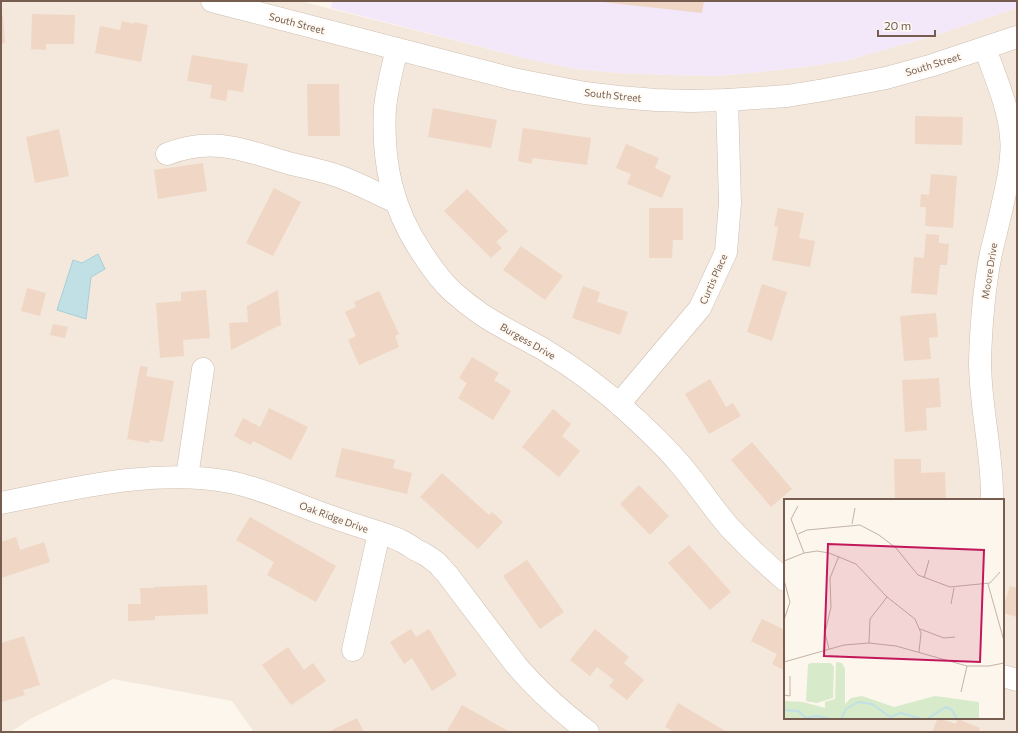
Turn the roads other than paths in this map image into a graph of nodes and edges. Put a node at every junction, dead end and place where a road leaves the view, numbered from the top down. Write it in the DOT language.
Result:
graph roads {
  1 [pos="212,1"];
  2 [pos="1017,37"];
  3 [pos="985,48"];
  4 [pos="397,49"];
  5 [pos="727,100"];
  6 [pos="167,154"];
  7 [pos="396,202"];
  8 [pos="203,369"];
  9 [pos="619,404"];
  10 [pos="187,477"];
  11 [pos="992,499"];
  12 [pos="1,503"];
  13 [pos="380,532"];
  14 [pos="784,579"];
  15 [pos="353,650"];
  16 [pos="1004,676"];
  17 [pos="1017,680"];
  18 [pos="588,732"];
  1 -- 4 [label="street, South Street"];
  2 -- 3 [label="street, South Street"];
  3 -- 5 [label="street, South Street"];
  3 -- 11 [label="street, Moore Drive"];
  4 -- 5 [label="street, South Street"];
  4 -- 7 [label="street, Burgess Drive"];
  5 -- 9 [label="street, Curtis Place"];
  6 -- 7 [label="street"];
  7 -- 9 [label="street, Burgess Drive"];
  8 -- 10 [label="street"];
  9 -- 14 [label="street, Burgess Drive"];
  10 -- 12 [label="street, Oak Ridge Drive"];
  10 -- 13 [label="street, Oak Ridge Drive"];
  13 -- 15 [label="street"];
  13 -- 18 [label="street, Oak Ridge Drive"];
  16 -- 17 [label="street"];
}
